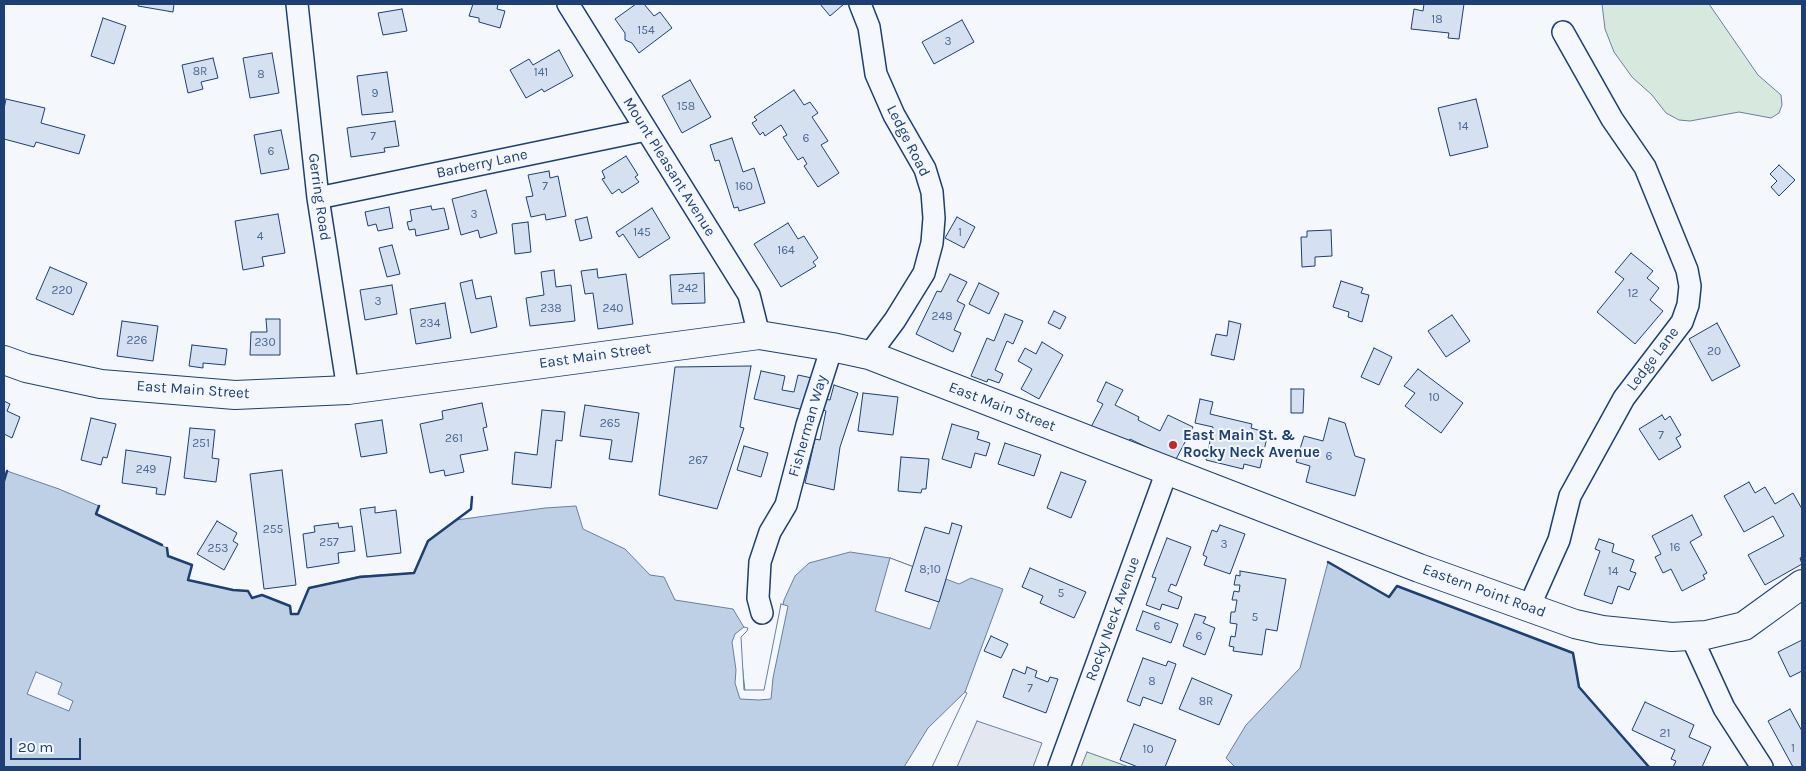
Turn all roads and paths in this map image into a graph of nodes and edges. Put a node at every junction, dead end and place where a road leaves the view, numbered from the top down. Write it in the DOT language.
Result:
graph roads {
  1 [pos="297,4"];
  2 [pos="568,4"];
  3 [pos="860,4"];
  4 [pos="1562,32"];
  5 [pos="646,130"];
  6 [pos="318,198"];
  7 [pos="759,335"];
  8 [pos="832,347"];
  9 [pos="869,355"];
  10 [pos="4,360"];
  11 [pos="348,390"];
  12 [pos="1167,471"];
  13 [pos="1802,584"];
  14 [pos="1528,607"];
  15 [pos="762,613"];
  16 [pos="1691,636"];
  17 [pos="1059,767"];
  18 [pos="1762,767"];
  1 -- 6 [label="street, Gerring Road"];
  2 -- 5 [label="street, Mount Pleasant Avenue"];
  3 -- 9 [label="street, Ledge Road"];
  4 -- 14 [label="street, Ledge Lane"];
  5 -- 6 [label="street, Barberry Lane"];
  5 -- 7 [label="street, Mount Pleasant Avenue"];
  6 -- 11 [label="street, Gerring Road"];
  7 -- 8 [label="main road, East Main Street"];
  7 -- 11 [label="main road, East Main Street"];
  8 -- 9 [label="main road, East Main Street"];
  8 -- 15 [label="street, Fisherman Way"];
  9 -- 12 [label="main road, East Main Street"];
  10 -- 11 [label="main road, East Main Street"];
  12 -- 14 [label="main road, Eastern Point Road"];
  12 -- 17 [label="street, Rocky Neck Avenue"];
  13 -- 16 [label="main road, Eastern Point Road"];
  14 -- 16 [label="main road, Eastern Point Road"];
  16 -- 18 [label="street"];
}
